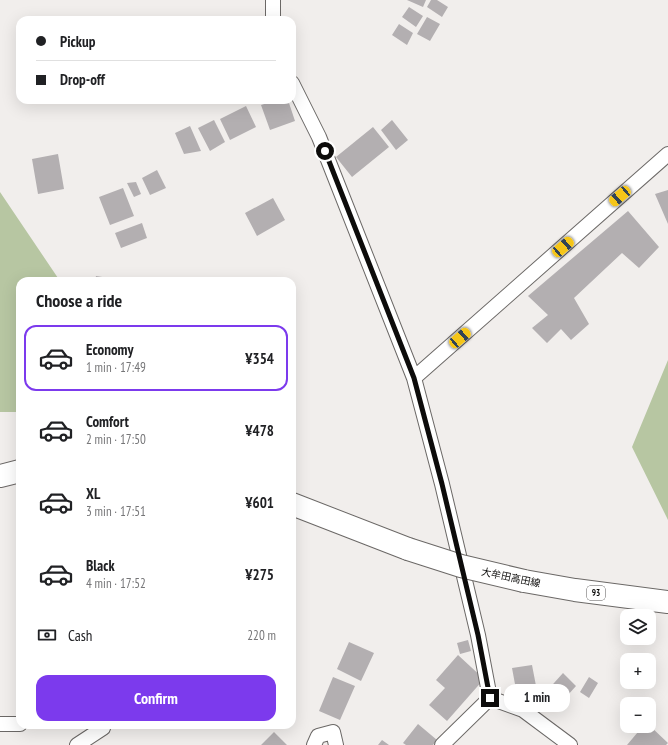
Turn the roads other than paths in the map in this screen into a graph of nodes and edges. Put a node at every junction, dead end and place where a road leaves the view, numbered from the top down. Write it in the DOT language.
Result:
graph roads {
  1 [pos="273,0"];
  2 [pos="273,16"];
  3 [pos="296,91"];
  4 [pos="668,156"];
  5 [pos="414,378"];
  6 [pos="16,472"];
  7 [pos="0,476"];
  8 [pos="296,506"];
  9 [pos="668,602"];
  10 [pos="490,698"];
  11 [pos="0,724"];
  12 [pos="16,724"];
  13 [pos="101,729"];
  14 [pos="77,745"];
  15 [pos="314,745"];
  16 [pos="336,745"];
  17 [pos="442,745"];
  18 [pos="570,745"];
  1 -- 2 [label="street"];
  3 -- 5 [label="street"];
  4 -- 5 [label="street"];
  5 -- 10 [label="street"];
  6 -- 7 [label="main road"];
  8 -- 9 [label="main road, 大牟田高田線 / 93, bridge"];
  10 -- 17 [label="street"];
  10 -- 18 [label="street"];
  11 -- 12 [label="street"];
  13 -- 14 [label="street"];
  15 -- 16 [label="street"];
}
